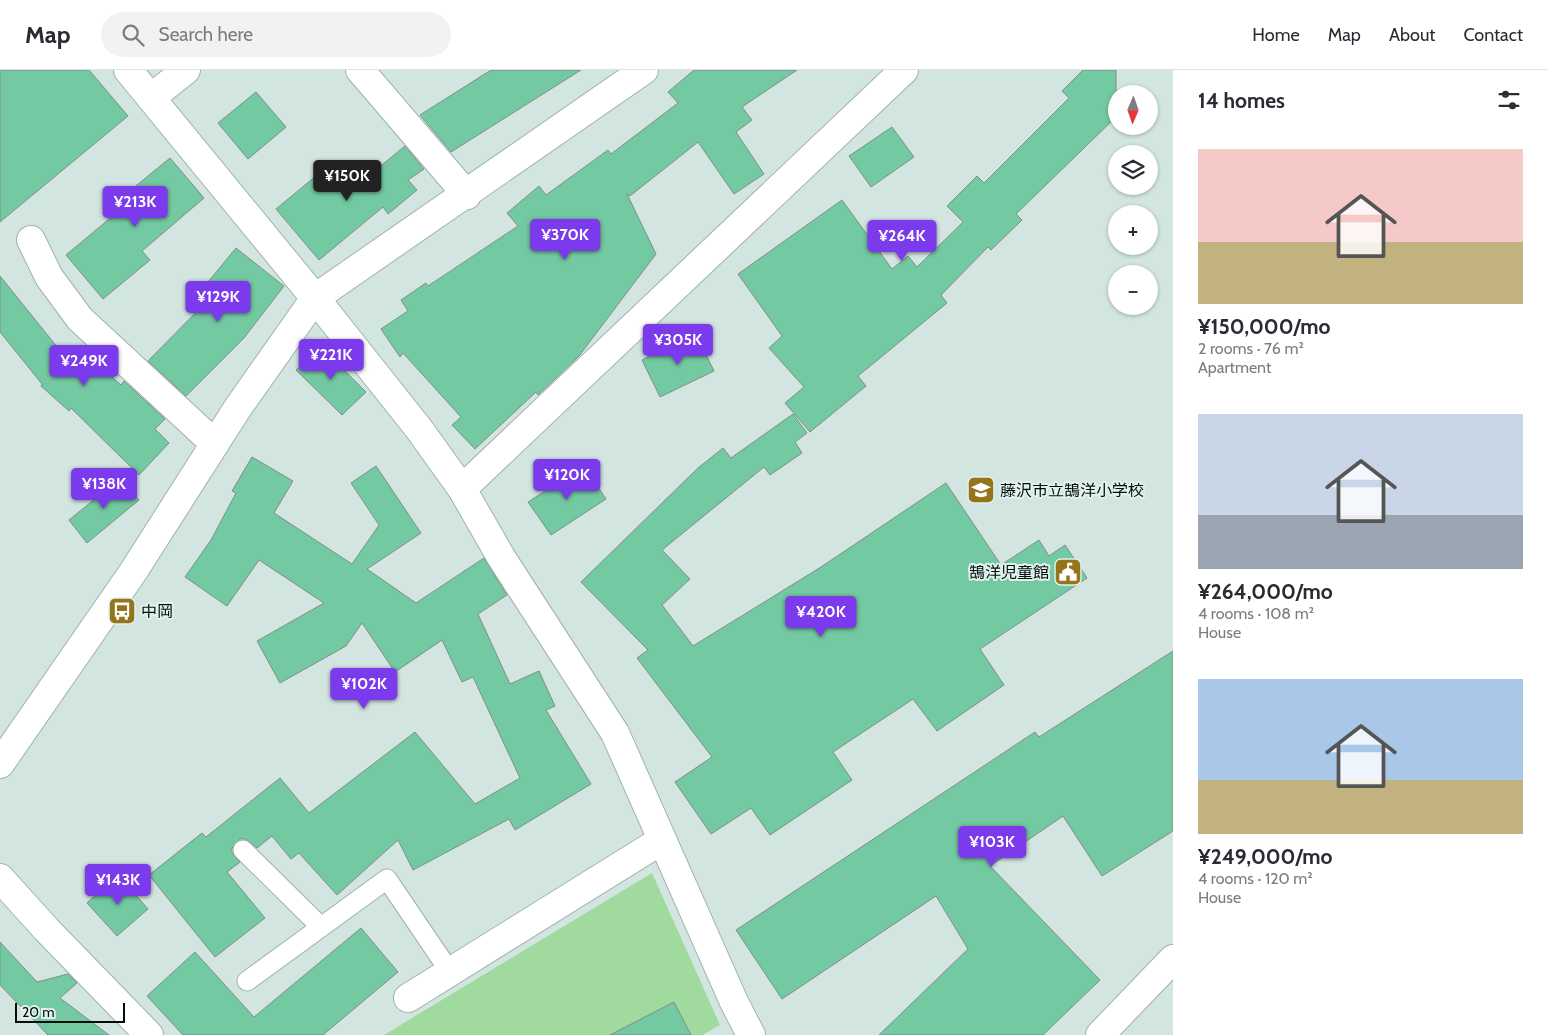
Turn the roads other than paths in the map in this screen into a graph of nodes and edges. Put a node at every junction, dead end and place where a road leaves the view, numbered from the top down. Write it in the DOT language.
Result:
graph roads {
  1 [pos="128,70"];
  2 [pos="186,70"];
  3 [pos="360,70"];
  4 [pos="644,70"];
  5 [pos="904,70"];
  6 [pos="152,97"];
  7 [pos="467,195"];
  8 [pos="31,240"];
  9 [pos="315,298"];
  10 [pos="215,444"];
  11 [pos="462,489"];
  12 [pos="0,764"];
  13 [pos="662,840"];
  14 [pos="243,850"];
  15 [pos="0,878"];
  16 [pos="320,926"];
  17 [pos="1173,959"];
  18 [pos="450,972"];
  19 [pos="247,981"];
  20 [pos="408,998"];
  21 [pos="149,1035"];
  22 [pos="751,1035"];
  23 [pos="1100,1035"];
  1 -- 6 [label="street"];
  2 -- 6 [label="street"];
  3 -- 7 [label="street"];
  4 -- 7 [label="street"];
  5 -- 11 [label="street"];
  6 -- 9 [label="street"];
  7 -- 9 [label="street"];
  8 -- 10 [label="street"];
  9 -- 10 [label="street"];
  9 -- 11 [label="street"];
  10 -- 12 [label="street"];
  11 -- 13 [label="street"];
  13 -- 18 [label="street"];
  13 -- 22 [label="street"];
  14 -- 16 [label="lane"];
  15 -- 21 [label="street"];
  16 -- 18 [label="lane"];
  16 -- 19 [label="lane"];
  17 -- 23 [label="street"];
  18 -- 20 [label="street"];
}
